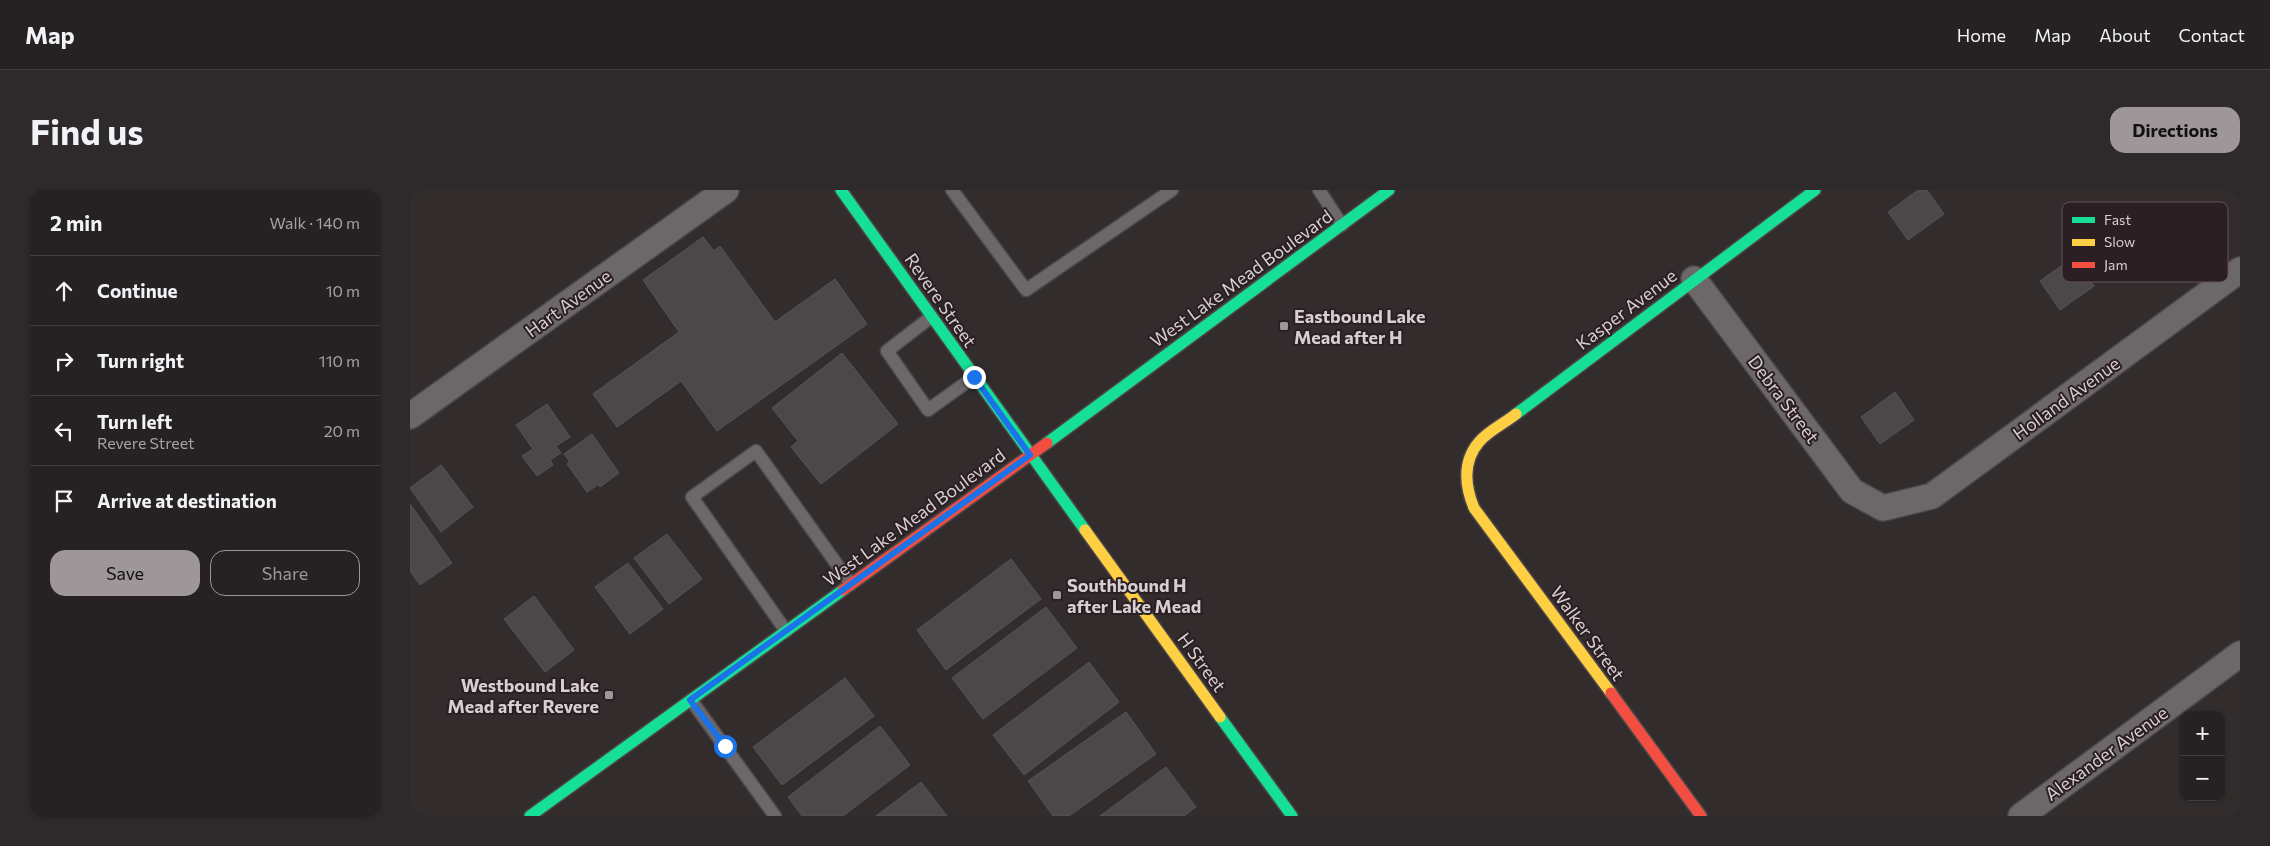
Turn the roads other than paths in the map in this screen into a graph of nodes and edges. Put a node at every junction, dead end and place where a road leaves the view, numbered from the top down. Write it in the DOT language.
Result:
graph roads {
  1 [pos="726,190"];
  2 [pos="841,190"];
  3 [pos="952,190"];
  4 [pos="1172,190"];
  5 [pos="1319,190"];
  6 [pos="1389,190"];
  7 [pos="1815,190"];
  8 [pos="1342,225"];
  9 [pos="2240,270"];
  10 [pos="1694,279"];
  11 [pos="2228,279"];
  12 [pos="2224,282"];
  13 [pos="931,317"];
  14 [pos="974,377"];
  15 [pos="410,416"];
  16 [pos="1030,455"];
  17 [pos="1467,463"];
  18 [pos="1883,508"];
  19 [pos="851,584"];
  20 [pos="786,631"];
  21 [pos="2240,654"];
  22 [pos="690,700"];
  23 [pos="530,816"];
  24 [pos="776,816"];
  25 [pos="1292,816"];
  26 [pos="1701,816"];
  27 [pos="2021,816"];
  1 -- 15 [label="street, Hart Avenue"];
  2 -- 13 [label="street, Revere Street"];
  3 -- 4 [label="lane"];
  5 -- 8 [label="lane"];
  6 -- 8 [label="street, West Lake Mead Boulevard"];
  7 -- 10 [label="street, Kasper Avenue"];
  8 -- 16 [label="street, West Lake Mead Boulevard"];
  9 -- 11 [label="street, Holland Avenue"];
  10 -- 17 [label="street, Kasper Avenue"];
  10 -- 18 [label="street, Debra Street"];
  12 -- 18 [label="street, Holland Avenue"];
  13 -- 14 [label="street, Revere Street"];
  13 -- 14 [label="lane"];
  14 -- 16 [label="street, Revere Street"];
  16 -- 19 [label="street, West Lake Mead Boulevard"];
  16 -- 25 [label="street, H Street"];
  17 -- 26 [label="street, Walker Street"];
  19 -- 20 [label="street, West Lake Mead Boulevard"];
  19 -- 20 [label="lane"];
  20 -- 22 [label="street, West Lake Mead Boulevard"];
  21 -- 27 [label="street, Alexander Avenue"];
  22 -- 23 [label="street, West Lake Mead Boulevard"];
  22 -- 24 [label="lane"];
}
